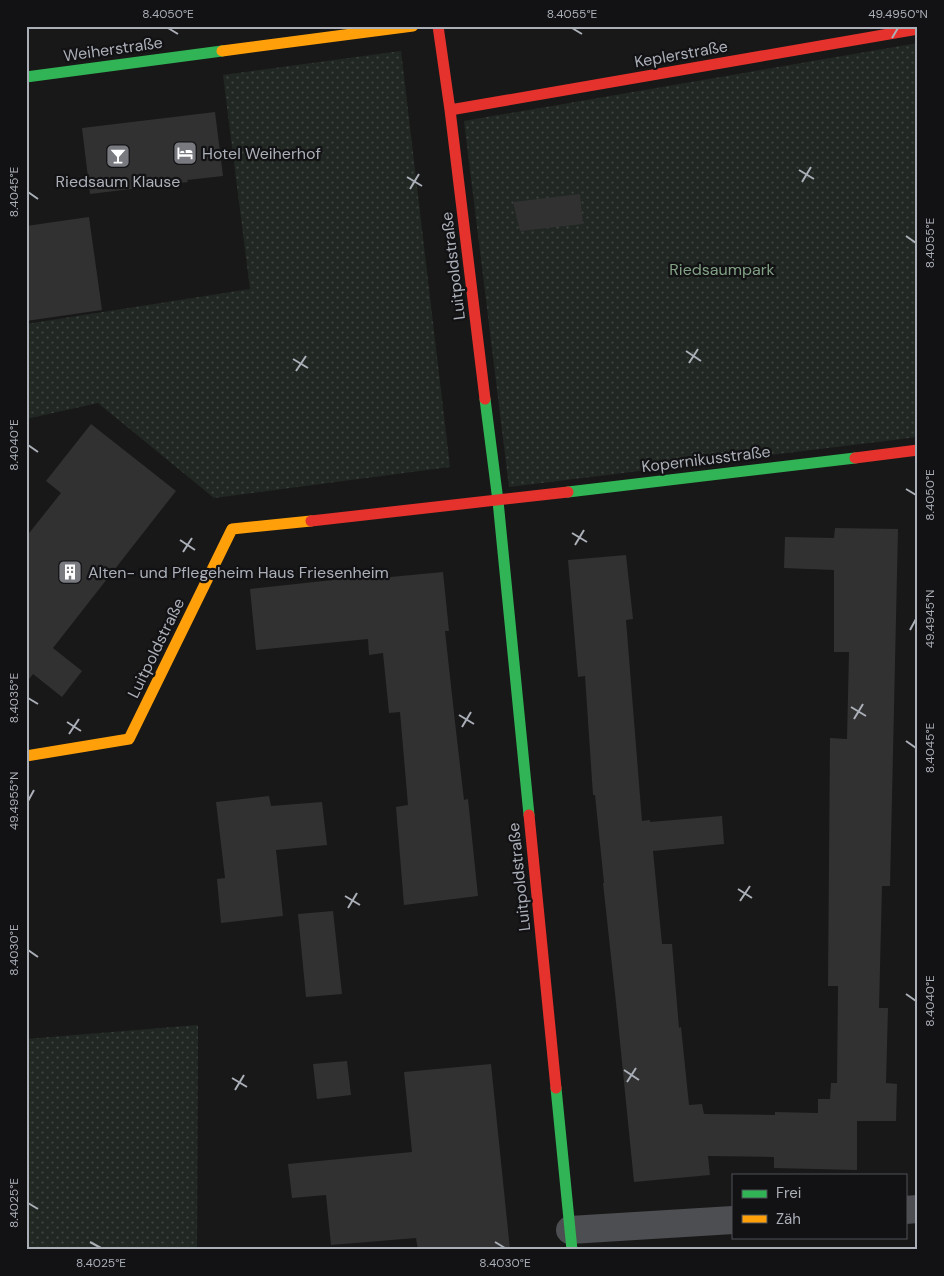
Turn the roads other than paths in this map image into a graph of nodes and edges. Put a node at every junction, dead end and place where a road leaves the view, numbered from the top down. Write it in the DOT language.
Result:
graph roads {
  1 [pos="412,26"];
  2 [pos="438,26"];
  3 [pos="918,29"];
  4 [pos="26,77"];
  5 [pos="450,110"];
  6 [pos="918,450"];
  7 [pos="498,501"];
  8 [pos="26,756"];
  9 [pos="732,1220"];
  10 [pos="571,1240"];
  1 -- 4 [label="street, Weiherstraße"];
  2 -- 5 [label="street, Luitpoldstraße"];
  3 -- 5 [label="street, Keplerstraße"];
  5 -- 7 [label="street, Luitpoldstraße"];
  6 -- 7 [label="street, Kopernikusstraße"];
  7 -- 8 [label="street, Luitpoldstraße"];
  7 -- 10 [label="street, Luitpoldstraße"];
  9 -- 10 [label="street"];
}
